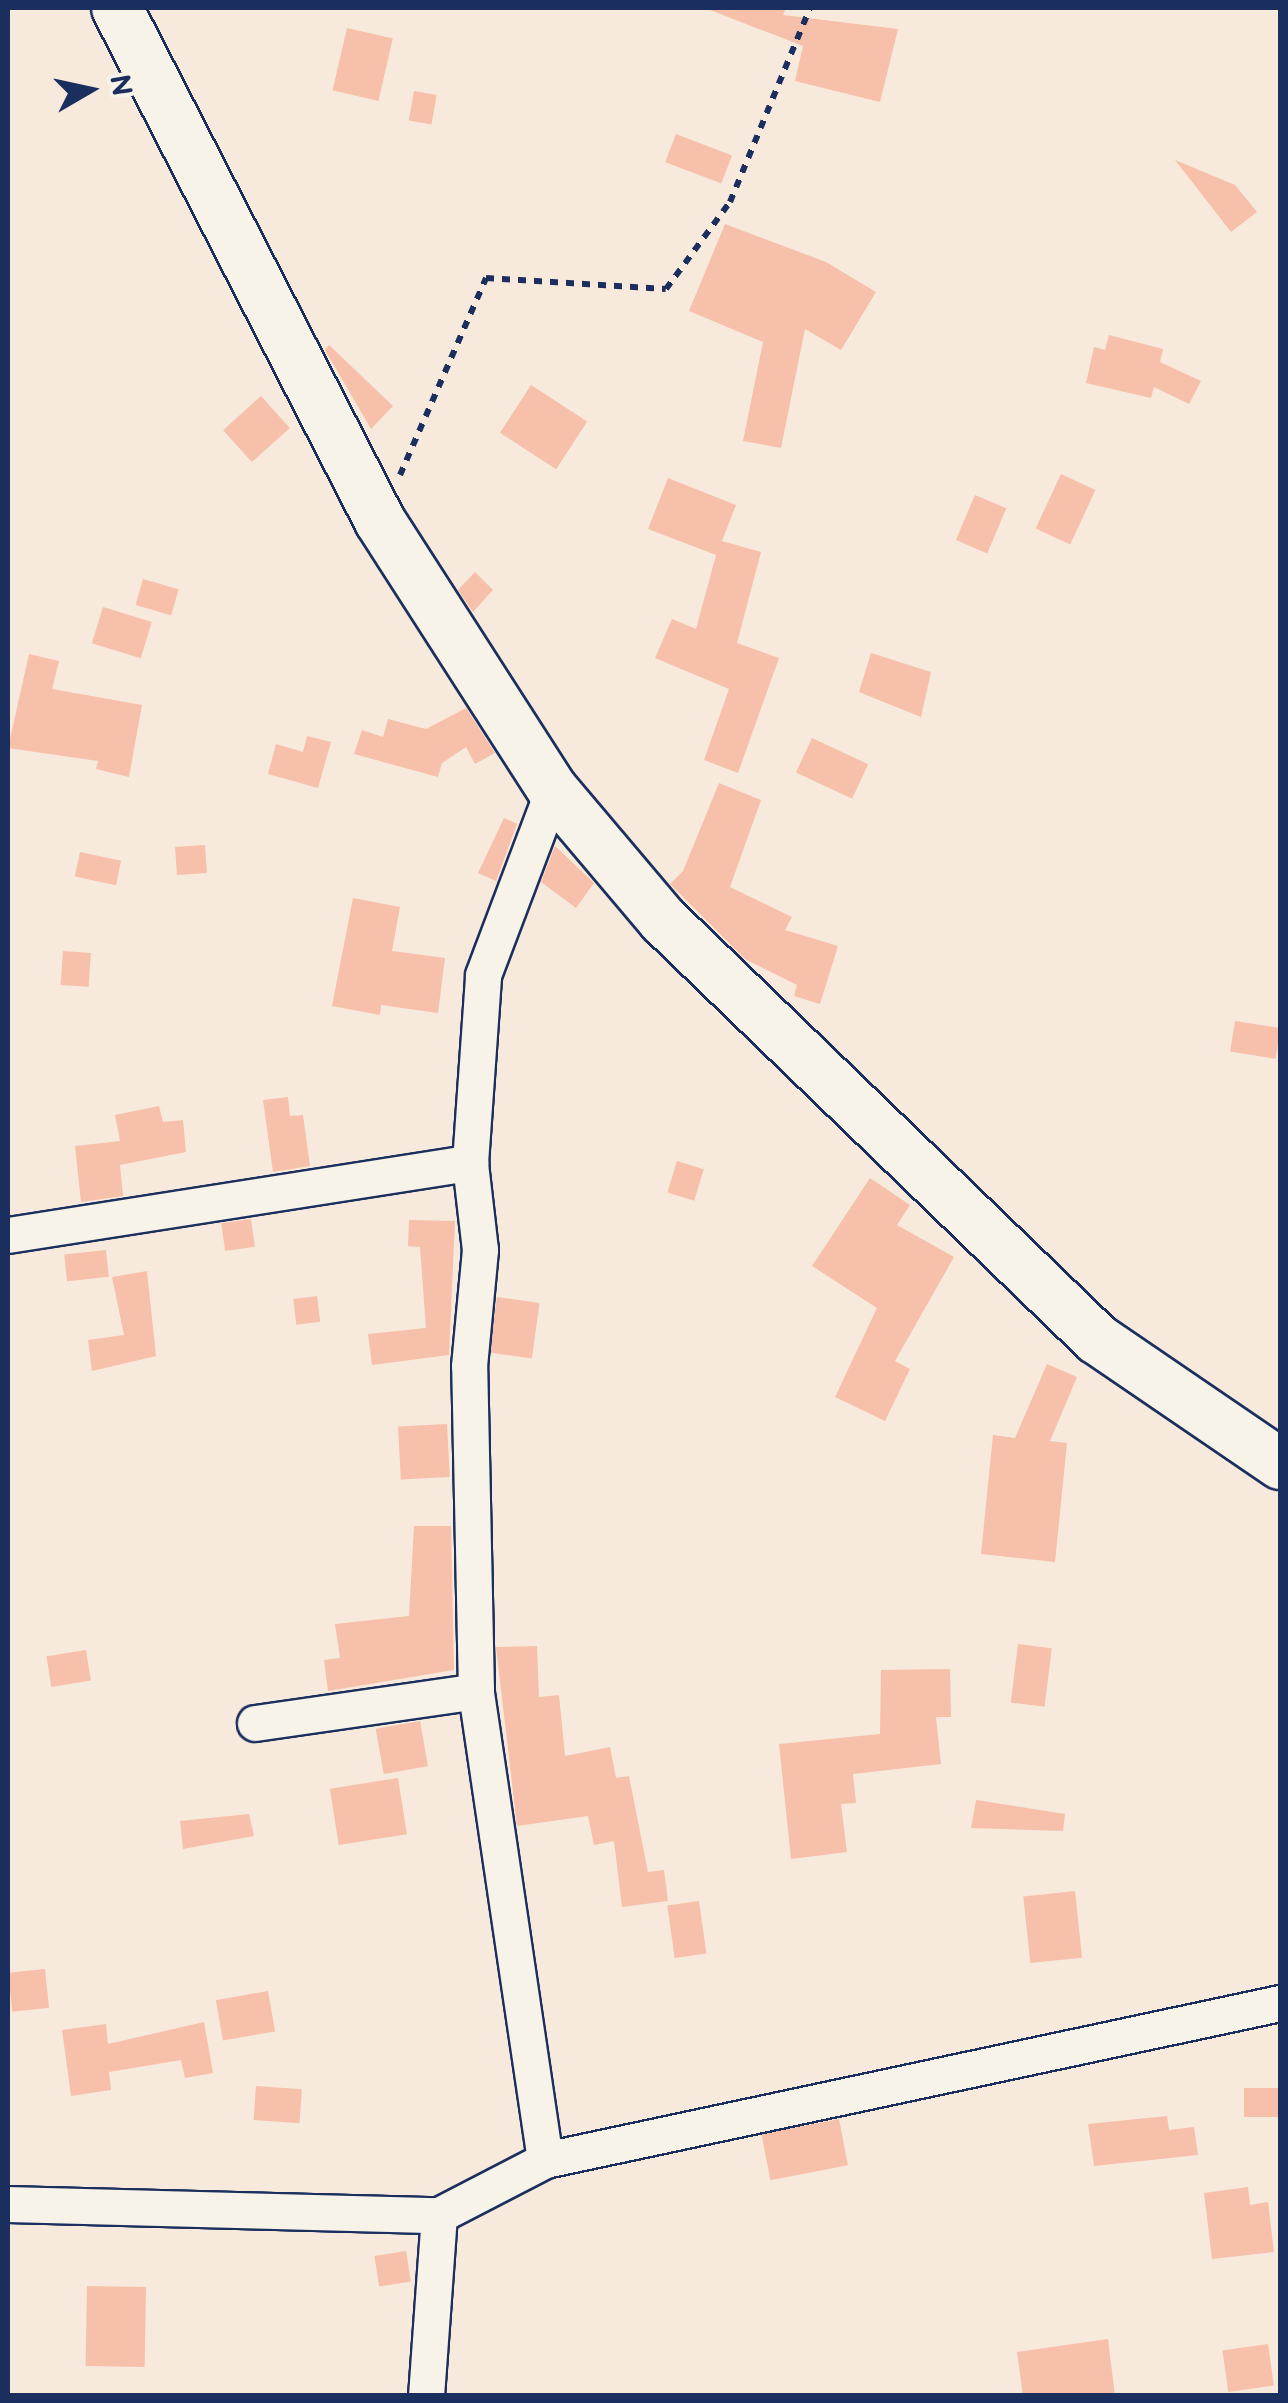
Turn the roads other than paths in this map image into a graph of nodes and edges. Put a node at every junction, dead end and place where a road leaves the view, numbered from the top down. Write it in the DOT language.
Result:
graph roads {
  1 [pos="117,8"];
  2 [pos="553,790"];
  3 [pos="470,1163"];
  4 [pos="8,1235"];
  5 [pos="1280,1464"];
  6 [pos="476,1691"];
  7 [pos="254,1723"];
  8 [pos="1280,2003"];
  9 [pos="545,2160"];
  10 [pos="8,2204"];
  11 [pos="439,2215"];
  12 [pos="426,2396"];
  1 -- 2 [label="main road"];
  2 -- 3 [label="street"];
  2 -- 5 [label="main road"];
  3 -- 4 [label="street"];
  3 -- 6 [label="street"];
  6 -- 7 [label="street"];
  6 -- 9 [label="street"];
  8 -- 9 [label="street"];
  9 -- 11 [label="street"];
  10 -- 11 [label="street"];
  11 -- 12 [label="street"];
}
